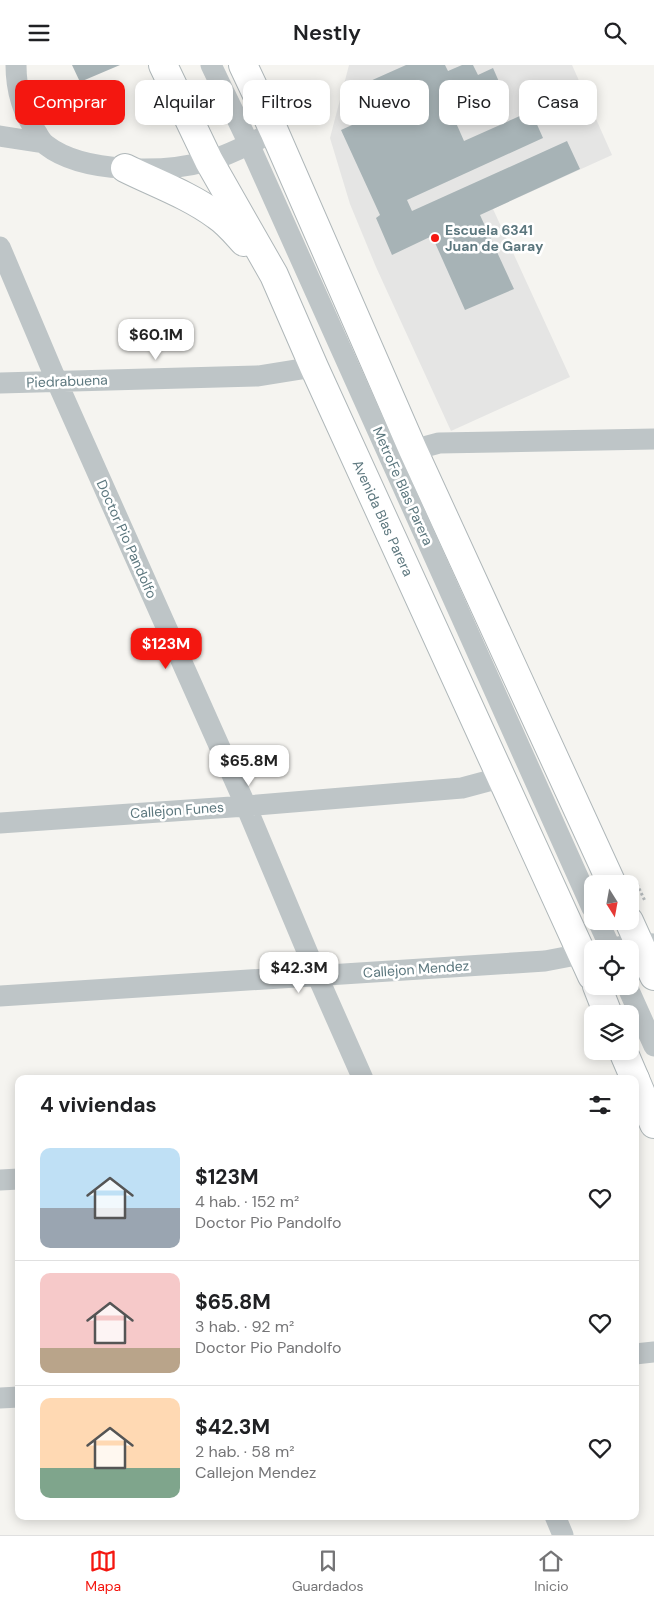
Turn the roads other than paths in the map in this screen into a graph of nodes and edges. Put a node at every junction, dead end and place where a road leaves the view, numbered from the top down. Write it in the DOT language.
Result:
graph roads {
  1 [pos="16,65"];
  2 [pos="164,65"];
  3 [pos="211,65"];
  4 [pos="242,65"];
  5 [pos="274,131"];
  6 [pos="0,136"];
  7 [pos="44,143"];
  8 [pos="249,145"];
  9 [pos="209,161"];
  10 [pos="125,169"];
  11 [pos="0,247"];
  12 [pos="274,275"];
  13 [pos="314,367"];
  14 [pos="57,382"];
  15 [pos="0,383"];
  16 [pos="654,439"];
  17 [pos="413,450"];
  18 [pos="503,777"];
  19 [pos="246,806"];
  20 [pos="0,823"];
  21 [pos="608,875"];
  22 [pos="584,891"];
  23 [pos="641,936"];
  24 [pos="591,940"];
  25 [pos="584,957"];
  26 [pos="317,975"];
  27 [pos="654,976"];
  28 [pos="631,995"];
  29 [pos="0,996"];
  30 [pos="654,1047"];
  31 [pos="628,1060"];
  32 [pos="361,1075"];
  33 [pos="633,1075"];
  34 [pos="639,1093"];
  35 [pos="645,1115"];
  36 [pos="15,1179"];
  37 [pos="0,1180"];
  38 [pos="654,1352"];
  39 [pos="639,1354"];
  40 [pos="15,1397"];
  41 [pos="0,1399"];
  42 [pos="557,1520"];
  43 [pos="563,1535"];
  1 -- 7 [label="street"];
  2 -- 9 [label="main road, Avenida Blas Parera"];
  3 -- 8 [label="street, MetroFe Blas Parera"];
  4 -- 5 [label="main road"];
  5 -- 8 [label="street"];
  5 -- 17 [label="main road"];
  6 -- 7 [label="street"];
  7 -- 10 [label="street"];
  8 -- 9 [label="street"];
  8 -- 22 [label="street, MetroFe Blas Parera"];
  9 -- 10 [label="street"];
  9 -- 12 [label="main road, Avenida Blas Parera"];
  10 -- 12 [label="main road"];
  11 -- 14 [label="street, Doctor Pio Pandolfo"];
  12 -- 13 [label="main road, Avenida Blas Parera"];
  13 -- 14 [label="street, Piedrabuena"];
  13 -- 18 [label="main road, Avenida Blas Parera"];
  14 -- 15 [label="street, Piedrabuena"];
  14 -- 19 [label="street, Doctor Pio Pandolfo"];
  16 -- 17 [label="street"];
  17 -- 21 [label="main road"];
  18 -- 19 [label="street, Callejon Funes"];
  18 -- 24 [label="main road, Avenida Blas Parera"];
  19 -- 20 [label="street, Callejon Funes"];
  19 -- 26 [label="street, Doctor Pio Pandolfo"];
  23 -- 27 [label="main road"];
  25 -- 26 [label="street, Callejon Mendez"];
  26 -- 29 [label="street, Callejon Mendez"];
  26 -- 32 [label="street, Doctor Pio Pandolfo"];
  28 -- 30 [label="street"];
  31 -- 33 [label="main road"];
  34 -- 35 [label="main road"];
  36 -- 37 [label="street"];
  38 -- 39 [label="street"];
  40 -- 41 [label="street"];
  42 -- 43 [label="street"];
}
